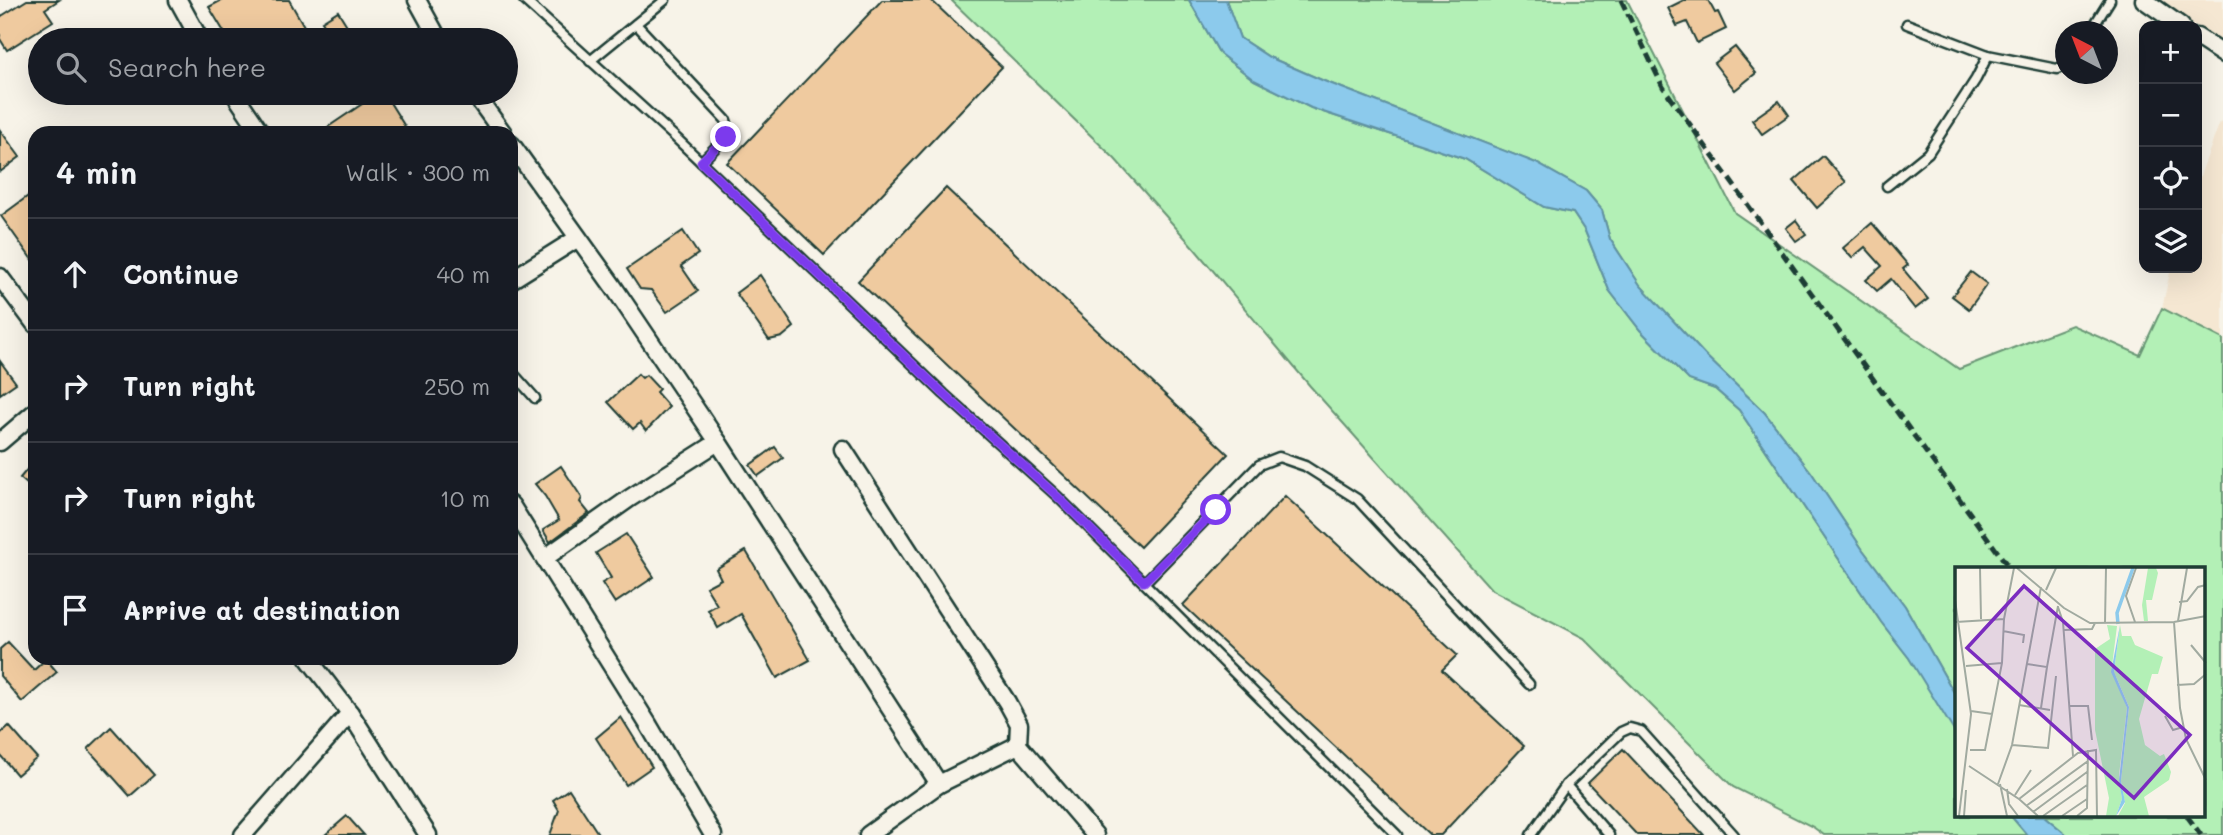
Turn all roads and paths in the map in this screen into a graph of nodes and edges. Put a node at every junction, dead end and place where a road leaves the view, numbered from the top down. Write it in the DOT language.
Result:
graph roads {
  1 [pos="178,0"];
  2 [pos="417,0"];
  3 [pos="524,0"];
  4 [pos="665,0"];
  5 [pos="2110,0"];
  6 [pos="2144,0"];
  7 [pos="2097,21"];
  8 [pos="2174,21"];
  9 [pos="636,24"];
  10 [pos="1907,24"];
  11 [pos="193,28"];
  12 [pos="432,28"];
  13 [pos="2202,40"];
  14 [pos="2223,54"];
  15 [pos="1988,55"];
  16 [pos="590,61"];
  17 [pos="2055,68"];
  18 [pos="242,105"];
  19 [pos="483,105"];
  20 [pos="256,126"];
  21 [pos="498,126"];
  22 [pos="518,155"];
  23 [pos="701,162"];
  24 [pos="1887,186"];
  25 [pos="578,238"];
  26 [pos="0,276"];
  27 [pos="518,276"];
  28 [pos="28,314"];
  29 [pos="518,379"];
  30 [pos="535,398"];
  31 [pos="28,418"];
  32 [pos="0,442"];
  33 [pos="718,442"];
  34 [pos="843,449"];
  35 [pos="518,516"];
  36 [pos="545,558"];
  37 [pos="1144,582"];
  38 [pos="314,665"];
  39 [pos="1529,684"];
  40 [pos="350,713"];
  41 [pos="1018,745"];
  42 [pos="939,785"];
  43 [pos="1566,785"];
  44 [pos="243,835"];
  45 [pos="428,835"];
  46 [pos="713,835"];
  47 [pos="869,835"];
  48 [pos="1095,835"];
  49 [pos="1397,835"];
  50 [pos="1531,835"];
  51 [pos="1609,835"];
  52 [pos="1734,835"];
  1 -- 11 [label="street"];
  2 -- 12 [label="street"];
  3 -- 16 [label="lane"];
  4 -- 9 [label="lane"];
  5 -- 7 [label="lane"];
  6 -- 8 [label="street"];
  9 -- 16 [label="lane"];
  9 -- 23 [label="lane"];
  10 -- 15 [label="lane"];
  13 -- 14 [label="street"];
  15 -- 17 [label="lane"];
  15 -- 24 [label="lane"];
  16 -- 23 [label="lane"];
  18 -- 20 [label="street"];
  19 -- 21 [label="street"];
  22 -- 25 [label="street"];
  23 -- 37 [label="lane"];
  25 -- 27 [label="street"];
  25 -- 33 [label="street"];
  26 -- 28 [label="street"];
  29 -- 30 [label="lane"];
  31 -- 32 [label="street"];
  33 -- 36 [label="street"];
  33 -- 42 [label="street"];
  34 -- 41 [label="street"];
  35 -- 36 [label="street"];
  36 -- 46 [label="street"];
  37 -- 39 [label="lane"];
  37 -- 49 [label="lane"];
  38 -- 40 [label="street"];
  40 -- 44 [label="street"];
  40 -- 45 [label="street"];
  41 -- 42 [label="street"];
  41 -- 48 [label="street"];
  42 -- 47 [label="street"];
  43 -- 50 [label="lane"];
  43 -- 51 [label="lane"];
  43 -- 52 [label="lane"];
}
